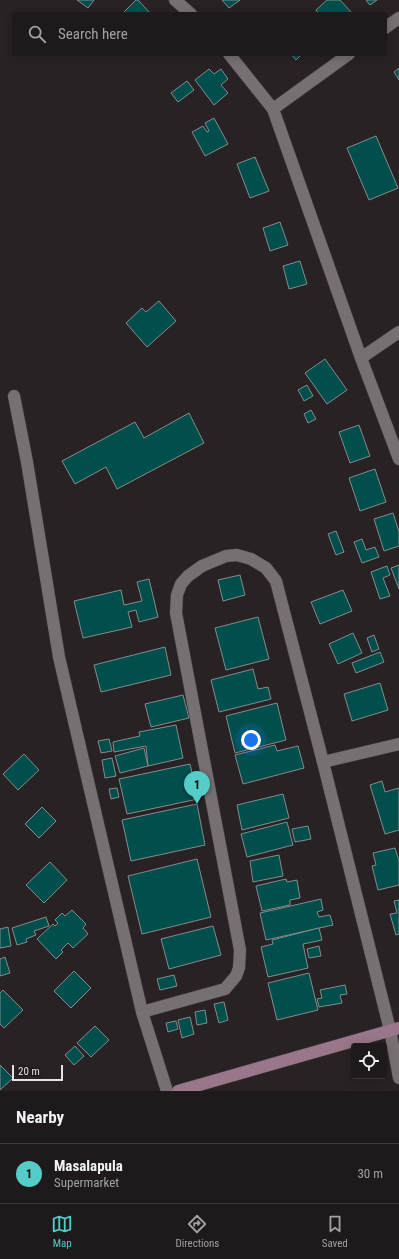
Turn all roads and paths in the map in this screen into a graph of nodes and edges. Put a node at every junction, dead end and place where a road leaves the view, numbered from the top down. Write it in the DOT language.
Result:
graph roads {
  1 [pos="175,0"];
  2 [pos="189,12"];
  3 [pos="399,18"];
  4 [pos="387,27"];
  5 [pos="231,56"];
  6 [pos="346,56"];
  7 [pos="273,109"];
  8 [pos="399,332"];
  9 [pos="361,358"];
  10 [pos="14,396"];
  11 [pos="399,459"];
  12 [pos="399,744"];
  13 [pos="322,762"];
  14 [pos="142,1012"];
  15 [pos="394,1029"];
  16 [pos="399,1078"];
  17 [pos="167,1091"];
  18 [pos="178,1091"];
  1 -- 2 [label="street"];
  3 -- 4 [label="street"];
  5 -- 7 [label="street"];
  6 -- 7 [label="street"];
  7 -- 9 [label="street"];
  8 -- 9 [label="street"];
  9 -- 11 [label="street"];
  10 -- 14 [label="street"];
  12 -- 13 [label="street"];
  13 -- 14 [label="street"];
  13 -- 15 [label="street"];
  14 -- 17 [label="street"];
  15 -- 16 [label="street"];
  15 -- 18 [label="street"];
}
